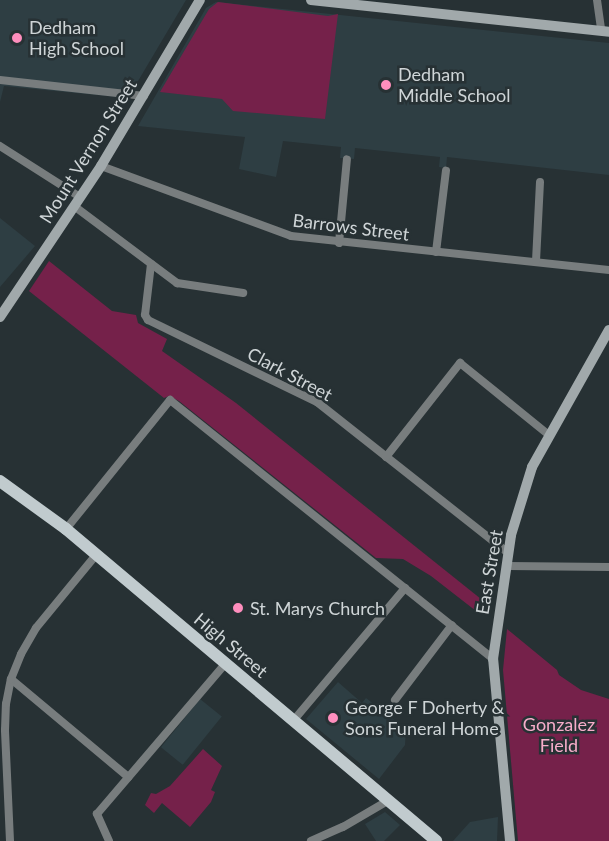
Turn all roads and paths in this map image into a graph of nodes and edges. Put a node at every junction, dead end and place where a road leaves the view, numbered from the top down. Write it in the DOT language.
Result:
graph roads {
  1 [pos="200,0"];
  2 [pos="311,0"];
  3 [pos="597,0"];
  4 [pos="605,31"];
  5 [pos="0,80"];
  6 [pos="144,96"];
  7 [pos="0,146"];
  8 [pos="347,159"];
  9 [pos="100,166"];
  10 [pos="446,171"];
  11 [pos="540,182"];
  12 [pos="77,202"];
  13 [pos="339,243"];
  14 [pos="436,252"];
  15 [pos="536,261"];
  16 [pos="150,264"];
  17 [pos="609,270"];
  18 [pos="243,293"];
  19 [pos="0,317"];
  20 [pos="609,330"];
  21 [pos="549,435"];
  22 [pos="386,457"];
  23 [pos="0,481"];
  24 [pos="66,529"];
  25 [pos="508,554"];
  26 [pos="96,555"];
  27 [pos="506,566"];
  28 [pos="609,567"];
  29 [pos="405,588"];
  30 [pos="452,625"];
  31 [pos="493,658"];
  32 [pos="225,664"];
  33 [pos="11,679"];
  34 [pos="395,700"];
  35 [pos="293,721"];
  36 [pos="128,777"];
  37 [pos="389,801"];
  38 [pos="510,839"];
  39 [pos="10,841"];
  40 [pos="109,841"];
  41 [pos="311,841"];
  42 [pos="436,841"];
  1 -- 6 [label="street, Mount Vernon Street"];
  2 -- 4 [label="street"];
  3 -- 4 [label="street"];
  5 -- 6 [label="street"];
  6 -- 9 [label="street, Mount Vernon Street"];
  7 -- 12 [label="street"];
  8 -- 13 [label="street"];
  9 -- 12 [label="street, Mount Vernon Street"];
  9 -- 13 [label="street, Barrows Street"];
  10 -- 14 [label="street"];
  11 -- 15 [label="street"];
  12 -- 16 [label="street"];
  12 -- 19 [label="street, Mount Vernon Street"];
  13 -- 14 [label="street, Barrows Street"];
  14 -- 15 [label="street, Barrows Street"];
  15 -- 17 [label="street, Barrows Street"];
  16 -- 18 [label="street"];
  16 -- 22 [label="street, Clark Street"];
  20 -- 21 [label="street, East Street"];
  21 -- 22 [label="street"];
  21 -- 25 [label="street, East Street"];
  22 -- 25 [label="street, Clark Street"];
  23 -- 24 [label="main road, High Street"];
  24 -- 26 [label="main road, High Street"];
  24 -- 29 [label="street"];
  25 -- 27 [label="street, East Street"];
  26 -- 32 [label="main road, High Street"];
  26 -- 33 [label="street"];
  27 -- 28 [label="street"];
  27 -- 31 [label="street, East Street"];
  29 -- 30 [label="street"];
  29 -- 35 [label="street"];
  30 -- 31 [label="street"];
  30 -- 34 [label="street"];
  31 -- 38 [label="street, East Street"];
  32 -- 35 [label="main road, High Street"];
  32 -- 36 [label="street"];
  33 -- 36 [label="street"];
  33 -- 39 [label="street"];
  35 -- 37 [label="main road, High Street"];
  36 -- 40 [label="street"];
  37 -- 41 [label="street"];
  37 -- 42 [label="main road, High Street"];
}
